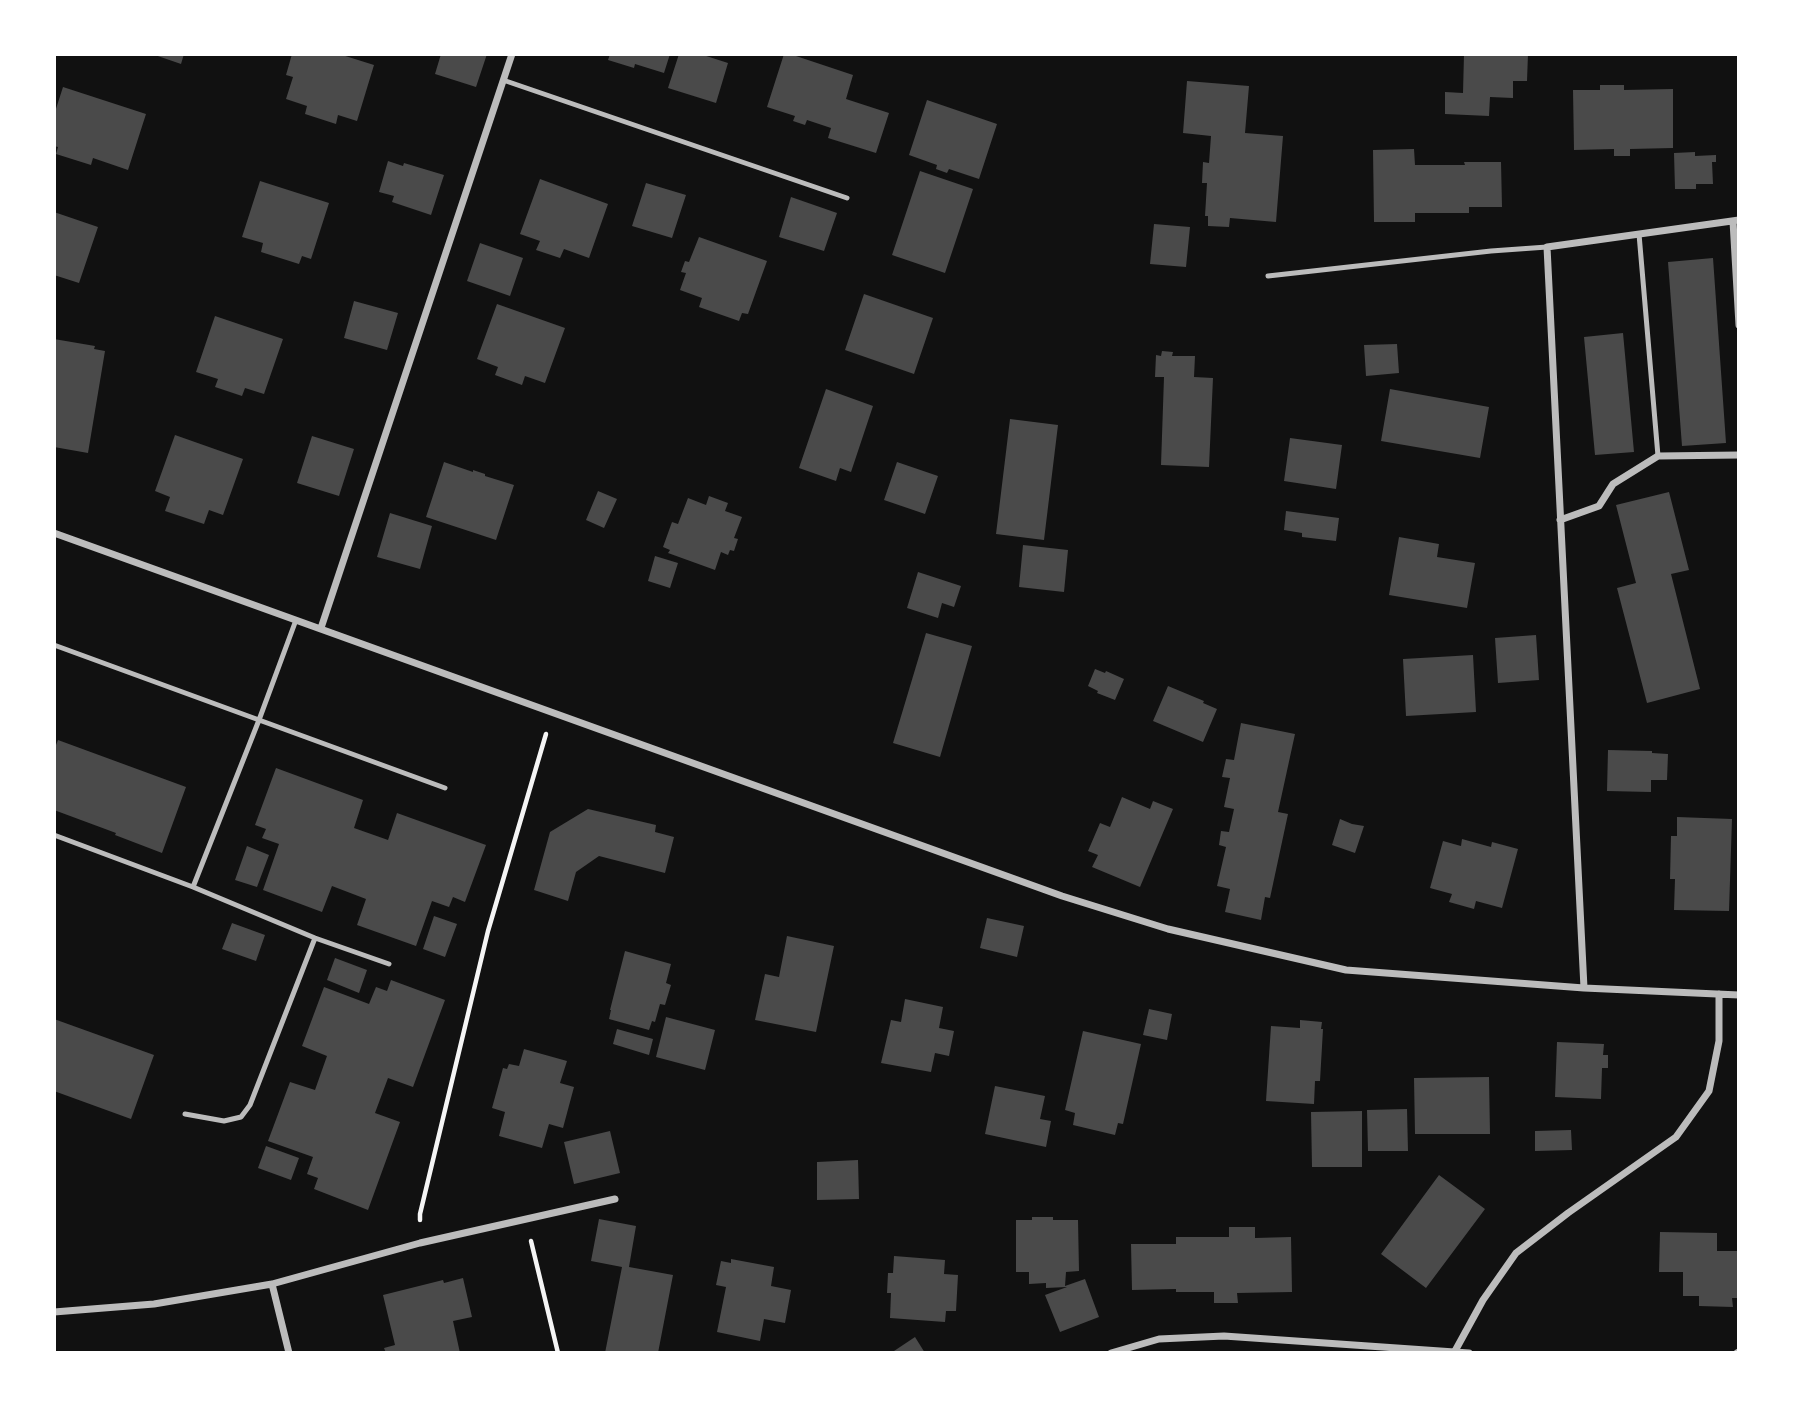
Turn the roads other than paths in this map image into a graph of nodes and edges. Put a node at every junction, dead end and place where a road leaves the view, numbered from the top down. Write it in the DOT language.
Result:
graph roads {
  1 [pos="512,54"];
  2 [pos="503,80"];
  3 [pos="848,198"];
  4 [pos="1736,221"];
  5 [pos="1639,234"];
  6 [pos="1547,247"];
  7 [pos="1268,276"];
  8 [pos="1739,325"];
  9 [pos="1739,455"];
  10 [pos="1658,456"];
  11 [pos="1560,520"];
  12 [pos="54,533"];
  13 [pos="296,620"];
  14 [pos="321,628"];
  15 [pos="54,645"];
  16 [pos="259,720"];
  17 [pos="445,788"];
  18 [pos="54,835"];
  19 [pos="193,887"];
  20 [pos="316,938"];
  21 [pos="389,964"];
  22 [pos="1584,988"];
  23 [pos="1719,994"];
  24 [pos="1739,995"];
  25 [pos="185,1114"];
  26 [pos="615,1199"];
  27 [pos="272,1284"];
  28 [pos="54,1312"];
  29 [pos="1455,1351"];
  30 [pos="289,1353"];
  31 [pos="1111,1353"];
  32 [pos="1469,1353"];
  1 -- 2 [label="street"];
  2 -- 3 [label="lane"];
  2 -- 14 [label="street"];
  4 -- 5 [label="street"];
  4 -- 8 [label="street"];
  5 -- 6 [label="street"];
  5 -- 10 [label="lane"];
  6 -- 7 [label="lane"];
  6 -- 11 [label="street"];
  9 -- 10 [label="street"];
  10 -- 11 [label="street"];
  11 -- 22 [label="street"];
  12 -- 13 [label="street"];
  13 -- 14 [label="street"];
  13 -- 16 [label="lane"];
  14 -- 22 [label="street"];
  15 -- 16 [label="lane"];
  16 -- 17 [label="lane"];
  16 -- 19 [label="lane"];
  18 -- 19 [label="lane"];
  19 -- 20 [label="lane"];
  20 -- 21 [label="lane"];
  20 -- 25 [label="lane"];
  22 -- 23 [label="street"];
  23 -- 24 [label="street"];
  23 -- 29 [label="street"];
  26 -- 27 [label="street"];
  27 -- 28 [label="street"];
  27 -- 30 [label="street"];
  29 -- 31 [label="street"];
  29 -- 32 [label="street"];
}
